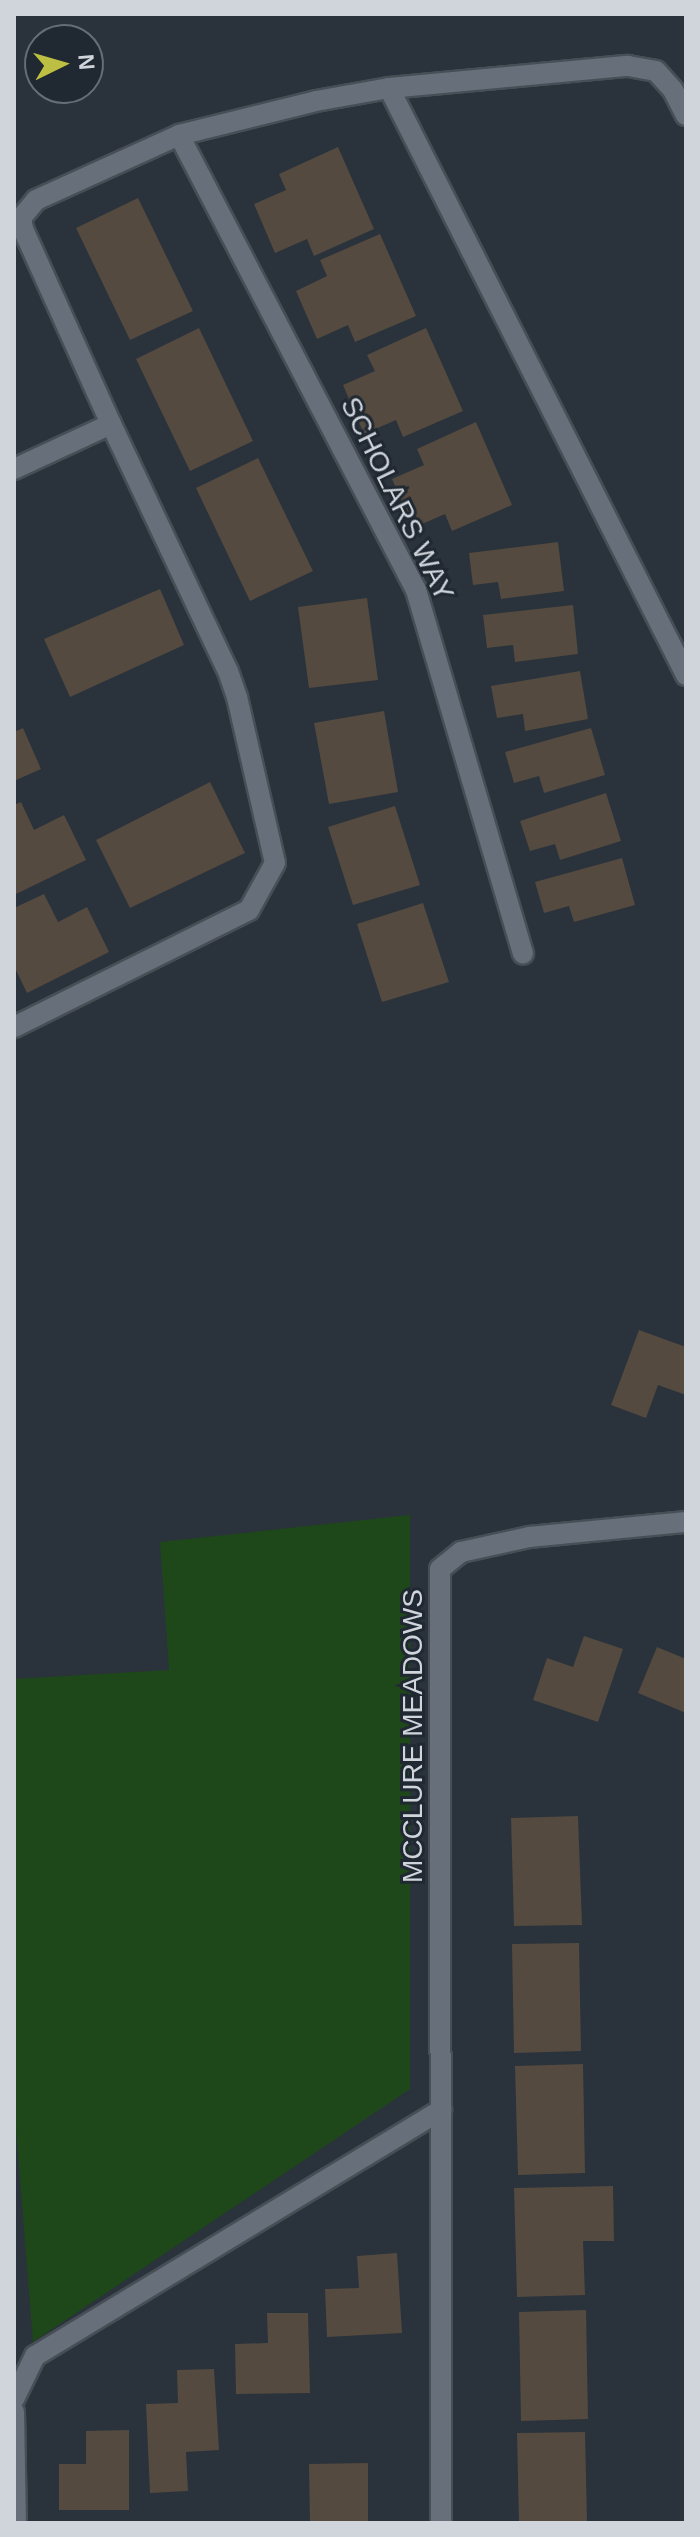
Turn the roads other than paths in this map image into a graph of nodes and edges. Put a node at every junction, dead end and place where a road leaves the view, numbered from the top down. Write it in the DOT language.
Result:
graph roads {
  1 [pos="389,88"];
  2 [pos="686,115"];
  3 [pos="179,135"];
  4 [pos="111,424"];
  5 [pos="14,469"];
  6 [pos="686,675"];
  7 [pos="523,954"];
  8 [pos="14,1027"];
  9 [pos="686,1522"];
  10 [pos="441,2110"];
  11 [pos="14,2399"];
  12 [pos="14,2412"];
  13 [pos="16,2523"];
  14 [pos="441,2523"];
  1 -- 2 [label="street"];
  1 -- 3 [label="street"];
  1 -- 6 [label="street"];
  3 -- 4 [label="street"];
  3 -- 7 [label="street, SCHOLARS WAY"];
  4 -- 5 [label="street"];
  4 -- 8 [label="street"];
  9 -- 10 [label="street, MCCLURE MEADOWS"];
  10 -- 11 [label="street"];
  10 -- 14 [label="street, MCCLURE MEADOWS"];
  12 -- 13 [label="street"];
}
